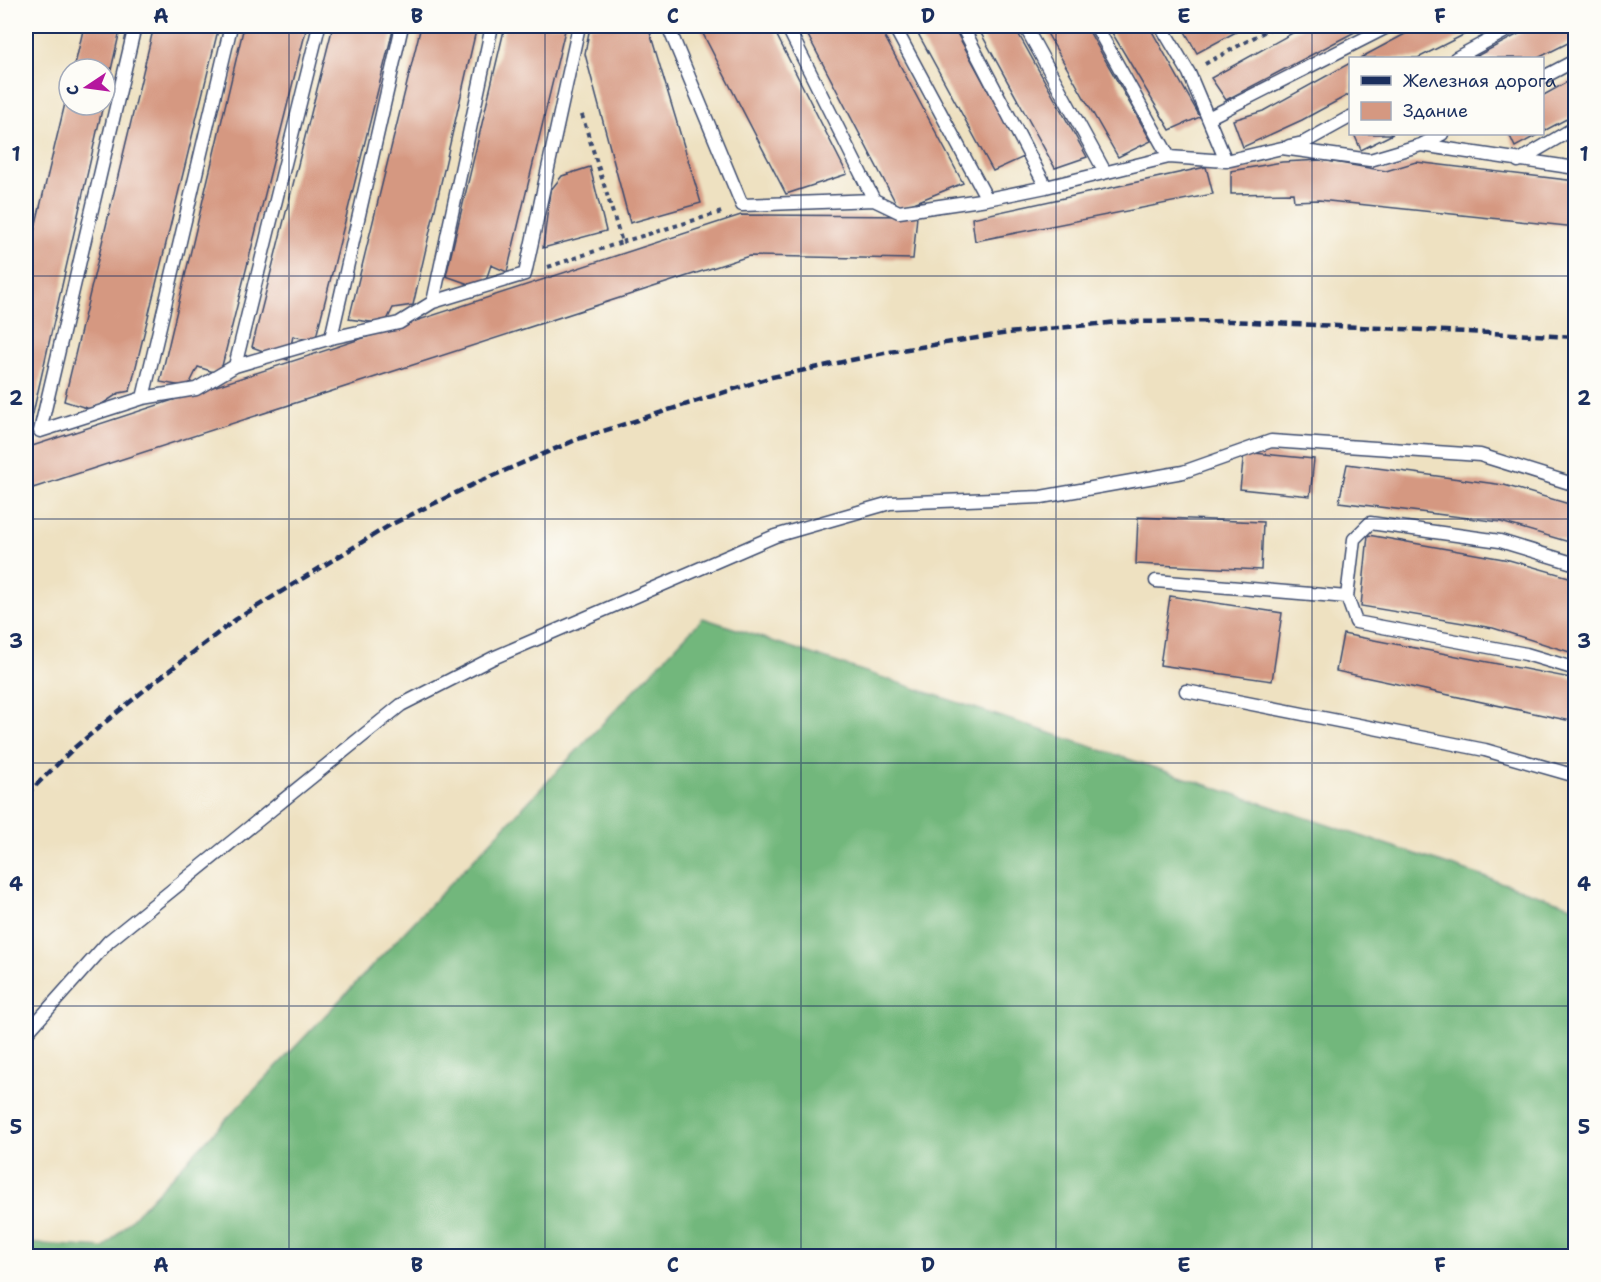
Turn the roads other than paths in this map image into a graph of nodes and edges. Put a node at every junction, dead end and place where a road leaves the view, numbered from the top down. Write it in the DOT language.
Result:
graph roads {
  1 [pos="135,26"];
  2 [pos="231,26"];
  3 [pos="319,26"];
  4 [pos="402,26"];
  5 [pos="492,26"];
  6 [pos="579,26"];
  7 [pos="668,26"];
  8 [pos="787,26"];
  9 [pos="894,26"];
  10 [pos="962,26"];
  11 [pos="1025,26"];
  12 [pos="1096,26"];
  13 [pos="1161,26"];
  14 [pos="1389,26"];
  15 [pos="1515,26"];
  16 [pos="1458,57"];
  17 [pos="1575,60"];
  18 [pos="1544,77"];
  19 [pos="1208,118"];
  20 [pos="1349,118"];
  21 [pos="1575,127"];
  22 [pos="1440,135"];
  23 [pos="1421,145"];
  24 [pos="1282,148"];
  25 [pos="1169,157"];
  26 [pos="1226,161"];
  27 [pos="1518,161"];
  28 [pos="1575,168"];
  29 [pos="1105,172"];
  30 [pos="1046,187"];
  31 [pos="987,199"];
  32 [pos="874,200"];
  33 [pos="433,302"];
  34 [pos="331,338"];
  35 [pos="235,366"];
  36 [pos="143,398"];
  37 [pos="1575,485"];
  38 [pos="1575,564"];
  39 [pos="1156,581"];
  40 [pos="1347,597"];
  41 [pos="1575,669"];
  42 [pos="1186,691"];
  43 [pos="1575,776"];
  44 [pos="26,1034"];
  1 -- 36 [label="lane"];
  2 -- 36 [label="lane"];
  3 -- 35 [label="lane"];
  4 -- 34 [label="lane"];
  5 -- 33 [label="lane"];
  6 -- 33 [label="lane"];
  7 -- 32 [label="lane"];
  8 -- 32 [label="lane"];
  9 -- 31 [label="lane"];
  10 -- 30 [label="lane"];
  11 -- 29 [label="lane"];
  12 -- 25 [label="lane"];
  13 -- 19 [label="lane"];
  14 -- 19 [label="lane"];
  15 -- 16 [label="lane"];
  17 -- 18 [label="lane"];
  19 -- 26 [label="lane"];
  20 -- 24 [label="lane"];
  21 -- 27 [label="lane"];
  22 -- 23 [label="lane"];
  23 -- 24 [label="lane"];
  23 -- 27 [label="lane"];
  24 -- 26 [label="lane"];
  25 -- 26 [label="lane"];
  25 -- 29 [label="lane"];
  27 -- 28 [label="lane"];
  29 -- 30 [label="lane"];
  30 -- 31 [label="lane"];
  31 -- 32 [label="lane"];
  33 -- 34 [label="lane"];
  34 -- 35 [label="lane"];
  35 -- 36 [label="lane"];
  37 -- 44 [label="lane"];
  38 -- 40 [label="lane"];
  39 -- 40 [label="lane"];
  40 -- 41 [label="lane"];
  42 -- 43 [label="lane"];
}
